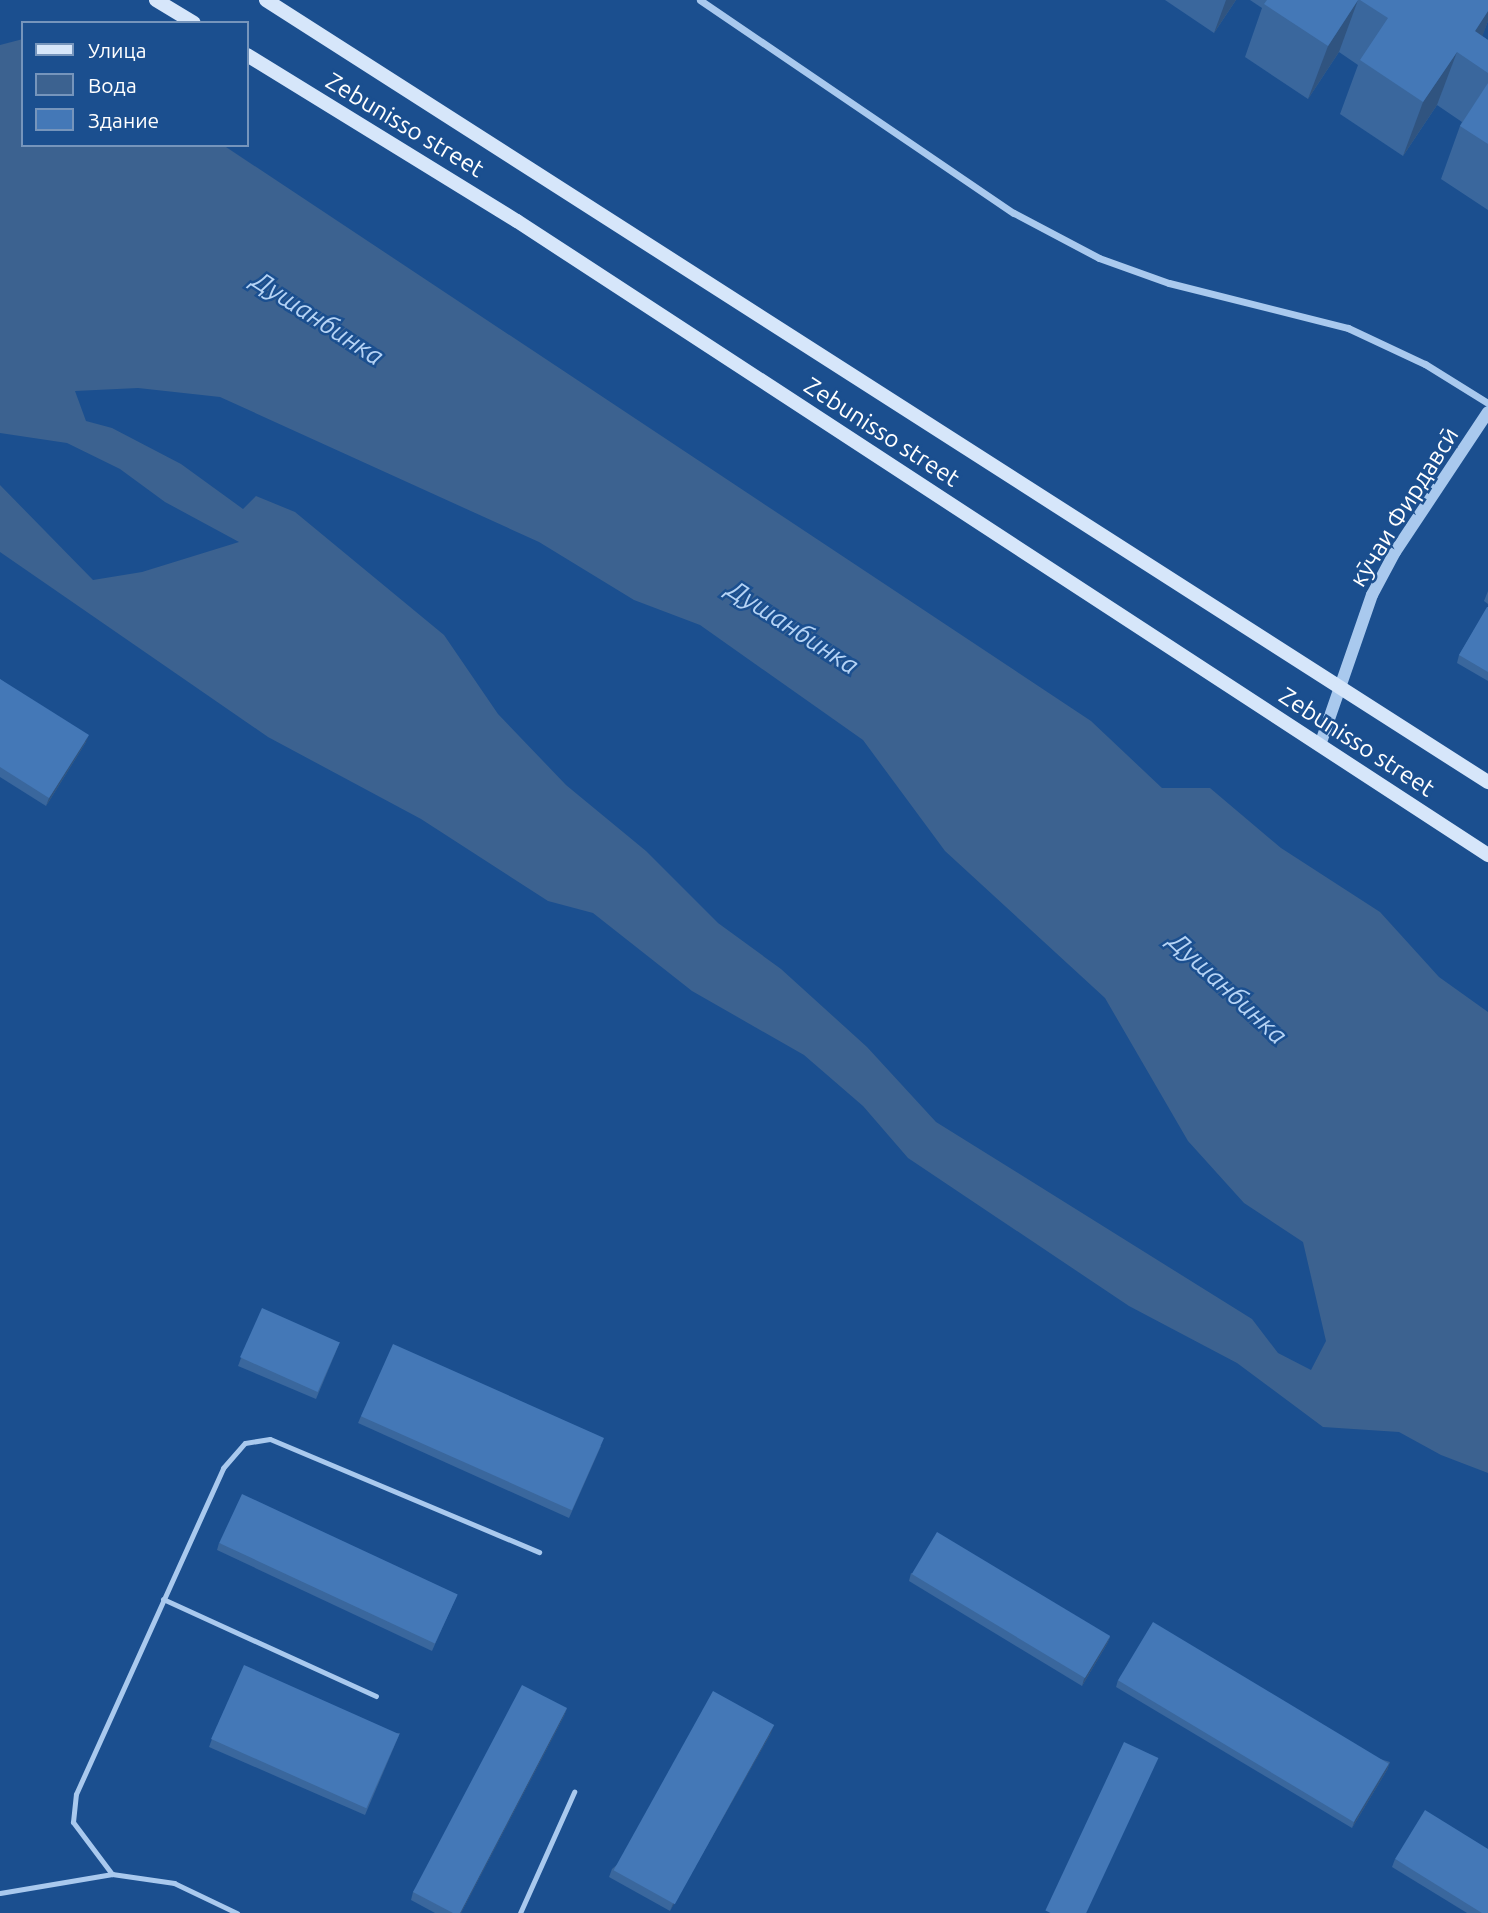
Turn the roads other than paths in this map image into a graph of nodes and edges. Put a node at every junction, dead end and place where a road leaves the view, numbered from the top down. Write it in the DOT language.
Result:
graph roads {
  1 [pos="156,0"];
  2 [pos="266,0"];
  3 [pos="700,0"];
  4 [pos="191,21"];
  5 [pos="248,56"];
  6 [pos="1488,403"];
  7 [pos="1488,412"];
  8 [pos="1342,686"];
  9 [pos="1320,745"];
  10 [pos="1488,782"];
  11 [pos="1488,855"];
  12 [pos="539,1552"];
  13 [pos="163,1600"];
  14 [pos="376,1696"];
  15 [pos="574,1792"];
  16 [pos="112,1874"];
  17 [pos="0,1893"];
  18 [pos="237,1913"];
  19 [pos="520,1913"];
  1 -- 4 [label="main road"];
  2 -- 8 [label="main road"];
  3 -- 6 [label="street"];
  5 -- 9 [label="main road, Zebunisso street"];
  7 -- 8 [label="street, кӯчаи Фирдавсӣ"];
  8 -- 9 [label="street, кӯчаи Фирдавсӣ"];
  8 -- 10 [label="main road"];
  9 -- 11 [label="main road, Zebunisso street"];
  12 -- 13 [label="lane"];
  13 -- 14 [label="lane"];
  13 -- 16 [label="lane"];
  15 -- 19 [label="lane"];
  16 -- 17 [label="lane"];
  16 -- 18 [label="lane"];
}
